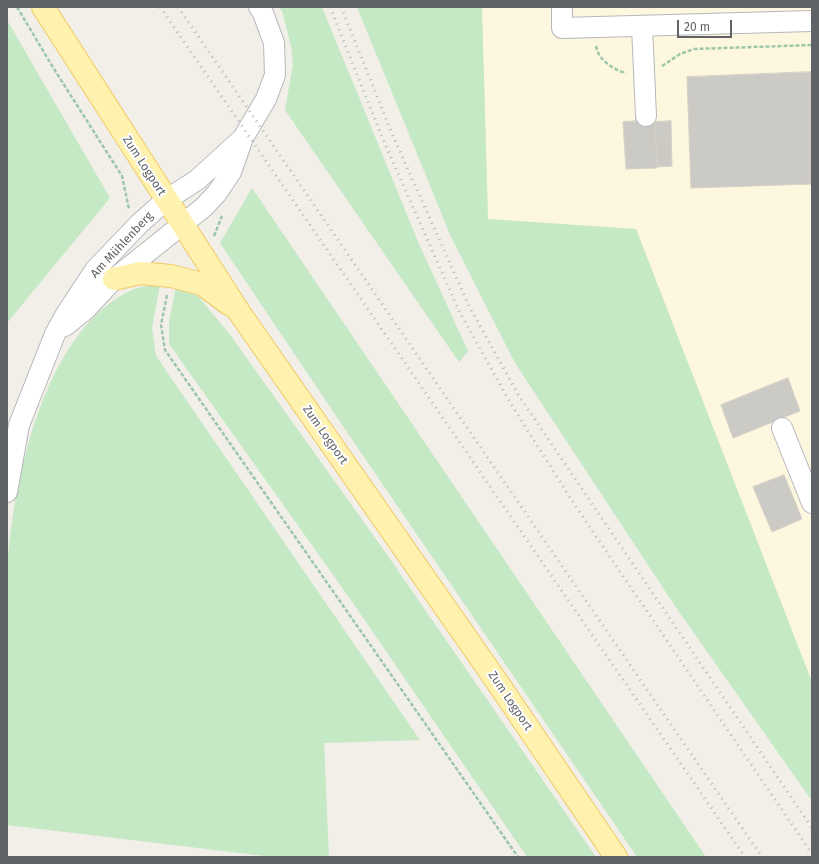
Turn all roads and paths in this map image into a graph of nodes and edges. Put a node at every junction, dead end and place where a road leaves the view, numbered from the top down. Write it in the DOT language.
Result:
graph roads {
  1 [pos="16,7"];
  2 [pos="43,7"];
  3 [pos="258,7"];
  4 [pos="562,7"];
  5 [pos="812,21"];
  6 [pos="634,26"];
  7 [pos="594,27"];
  8 [pos="812,45"];
  9 [pos="644,76"];
  10 [pos="646,116"];
  11 [pos="244,138"];
  12 [pos="166,200"];
  13 [pos="128,206"];
  14 [pos="182,224"];
  15 [pos="171,276"];
  16 [pos="114,279"];
  17 [pos="239,312"];
  18 [pos="56,334"];
  19 [pos="782,428"];
  20 [pos="7,492"];
  21 [pos="812,503"];
  22 [pos="518,857"];
  23 [pos="616,857"];
  1 -- 13 [label="path"];
  2 -- 12 [label="main road, Zum Logport"];
  3 -- 11 [label="street"];
  4 -- 7 [label="street"];
  5 -- 6 [label="street"];
  6 -- 7 [label="street"];
  6 -- 9 [label="street"];
  7 -- 9 [label="path"];
  8 -- 9 [label="path"];
  9 -- 10 [label="street"];
  11 -- 12 [label="street, Am Mühlenberg"];
  11 -- 14 [label="street, Am Mühlenberg"];
  12 -- 14 [label="main road, Zum Logport"];
  12 -- 18 [label="street, Am Mühlenberg"];
  14 -- 16 [label="street, Am Mühlenberg"];
  14 -- 17 [label="main road, Zum Logport"];
  15 -- 16 [label="main road"];
  15 -- 17 [label="main road"];
  15 -- 22 [label="path"];
  16 -- 18 [label="street, Am Mühlenberg"];
  17 -- 23 [label="main road, Zum Logport"];
  18 -- 20 [label="street, Am Mühlenberg"];
  19 -- 21 [label="street"];
}
